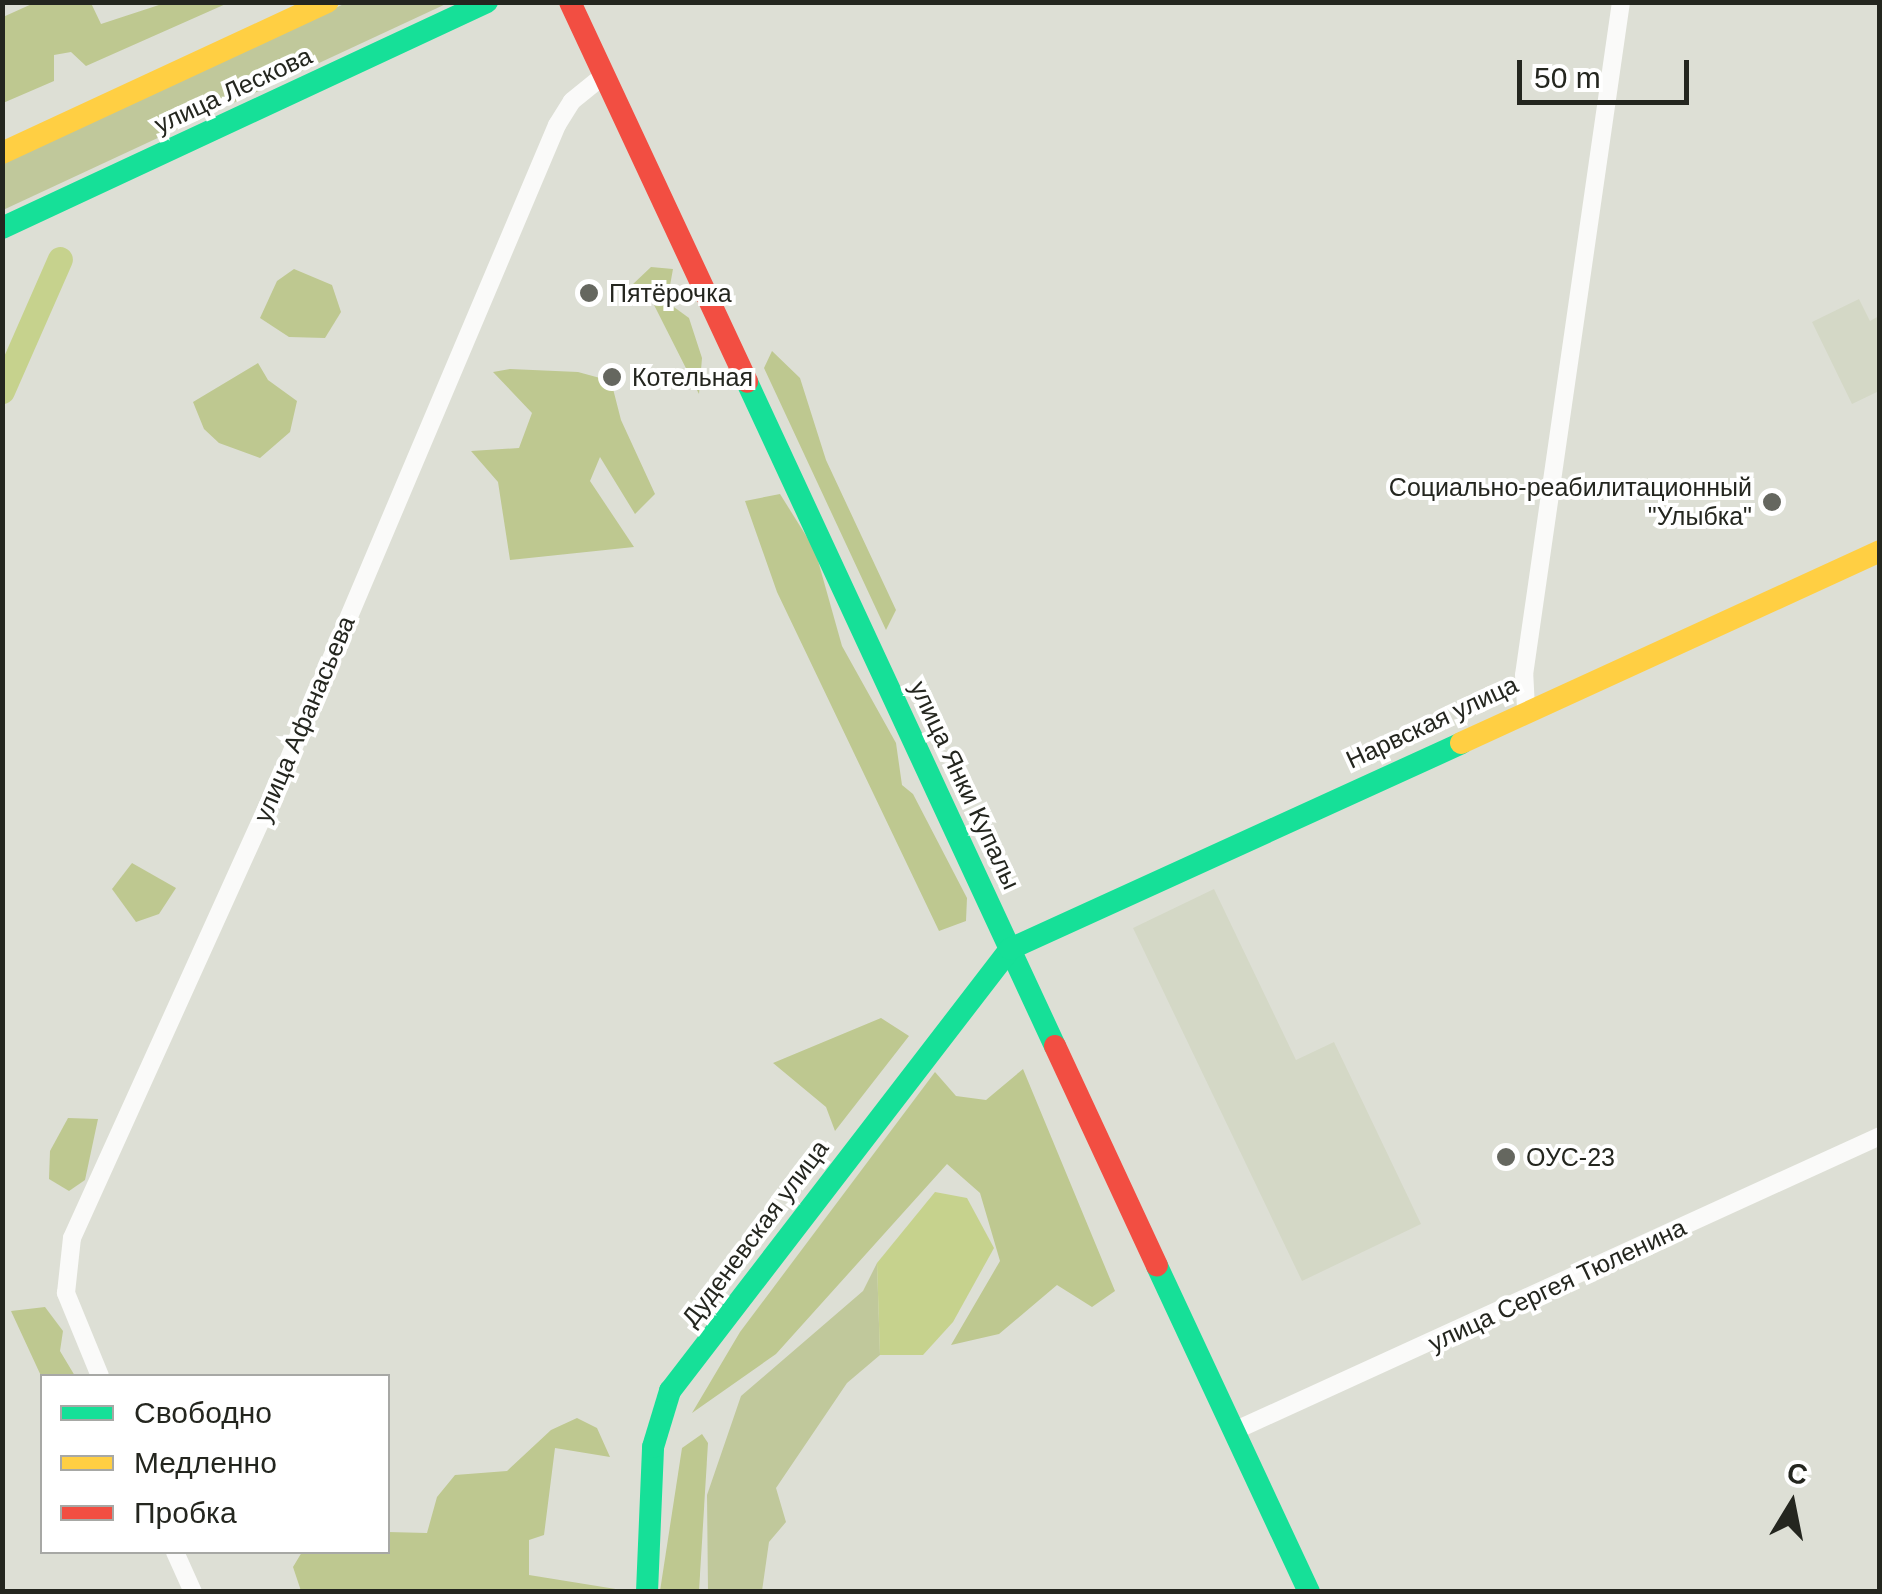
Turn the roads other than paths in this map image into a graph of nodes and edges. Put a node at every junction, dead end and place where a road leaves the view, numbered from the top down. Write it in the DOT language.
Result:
graph roads {
  1 [pos="328,2"];
  2 [pos="487,2"];
  3 [pos="570,2"];
  4 [pos="1620,2"];
  5 [pos="604,75"];
  6 [pos="2,154"];
  7 [pos="2,228"];
  8 [pos="1880,551"];
  9 [pos="1526,708"];
  10 [pos="1010,949"];
  11 [pos="1880,1136"];
  12 [pos="99,1374"];
  13 [pos="1234,1431"];
  14 [pos="176,1554"];
  15 [pos="193,1592"];
  16 [pos="648,1592"];
  17 [pos="1309,1592"];
  1 -- 6 [label="street, улица Лескова"];
  2 -- 7 [label="street, улица Лескова"];
  3 -- 5 [label="street, улица Янки Купалы"];
  4 -- 9 [label="street"];
  5 -- 10 [label="street, улица Янки Купалы"];
  5 -- 12 [label="street, улица Афанасьева"];
  8 -- 9 [label="street, Нарвская улица"];
  9 -- 10 [label="street, Нарвская улица"];
  10 -- 13 [label="street, улица Янки Купалы"];
  10 -- 16 [label="street, Дуденевская улица"];
  11 -- 13 [label="street, улица Сергея Тюленина"];
  13 -- 17 [label="street, улица Янки Купалы"];
  14 -- 15 [label="street"];
}
